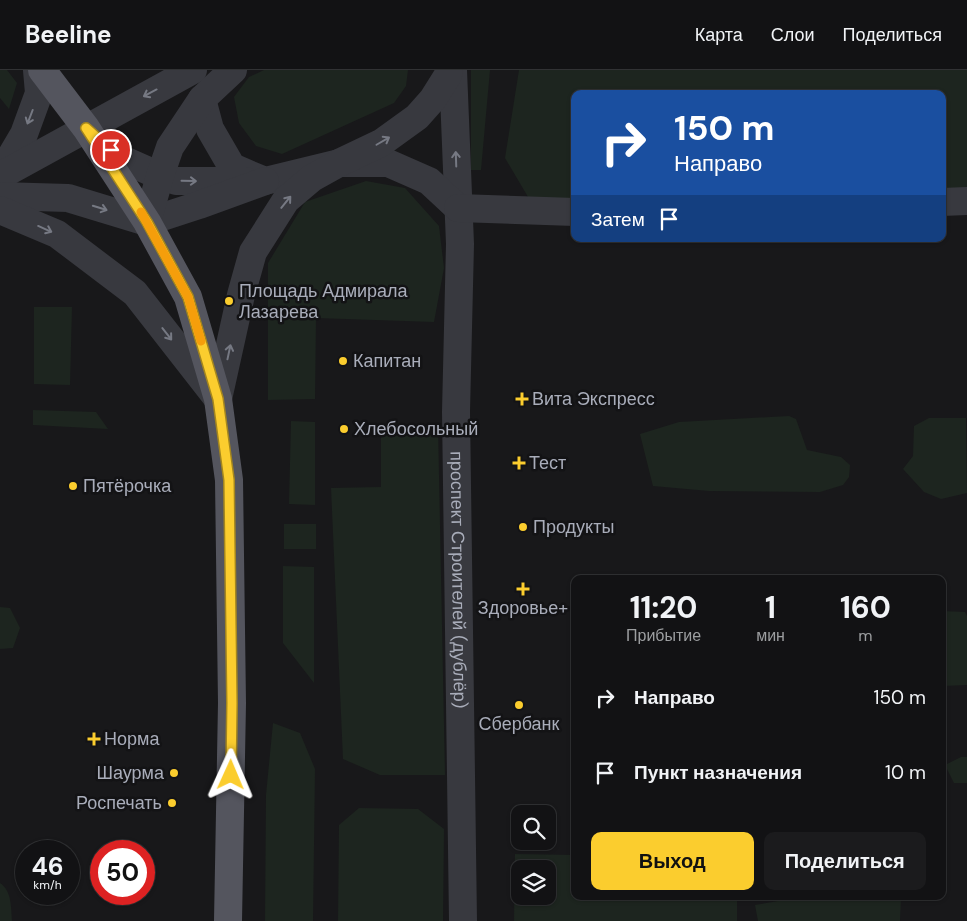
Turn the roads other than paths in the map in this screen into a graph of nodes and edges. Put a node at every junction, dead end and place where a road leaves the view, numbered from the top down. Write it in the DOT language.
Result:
graph roads {
  1 [pos="37,70"];
  2 [pos="42,70"];
  3 [pos="193,70"];
  4 [pos="233,70"];
  5 [pos="448,70"];
  6 [pos="453,70"];
  7 [pos="202,98"];
  8 [pos="86,128"];
  9 [pos="339,162"];
  10 [pos="0,166"];
  11 [pos="0,176"];
  12 [pos="160,176"];
  13 [pos="265,180"];
  14 [pos="0,196"];
  15 [pos="967,201"];
  16 [pos="946,202"];
  17 [pos="458,208"];
  18 [pos="0,210"];
  19 [pos="571,212"];
  20 [pos="147,222"];
  21 [pos="218,399"];
  22 [pos="228,921"];
  23 [pos="463,921"];
  1 -- 10 [label="street, one-way"];
  2 -- 8 [label="main road"];
  3 -- 8 [label="street, one-way"];
  4 -- 7 [label="street"];
  9 -- 5 [label="street, one-way"];
  17 -- 6 [label="street, проспект Строителей (дублёр), one-way"];
  7 -- 12 [label="street"];
  7 -- 13 [label="street"];
  8 -- 11 [label="street"];
  8 -- 12 [label="street"];
  8 -- 20 [label="main road"];
  9 -- 13 [label="street"];
  9 -- 17 [label="street"];
  21 -- 9 [label="street, one-way"];
  12 -- 13 [label="street, one-way"];
  12 -- 20 [label="street"];
  13 -- 20 [label="street"];
  14 -- 20 [label="street, one-way"];
  15 -- 16 [label="street"];
  17 -- 19 [label="street"];
  17 -- 23 [label="street, проспект Строителей (дублёр)"];
  18 -- 21 [label="street, one-way"];
  20 -- 21 [label="main road"];
  21 -- 22 [label="main road"];
}
